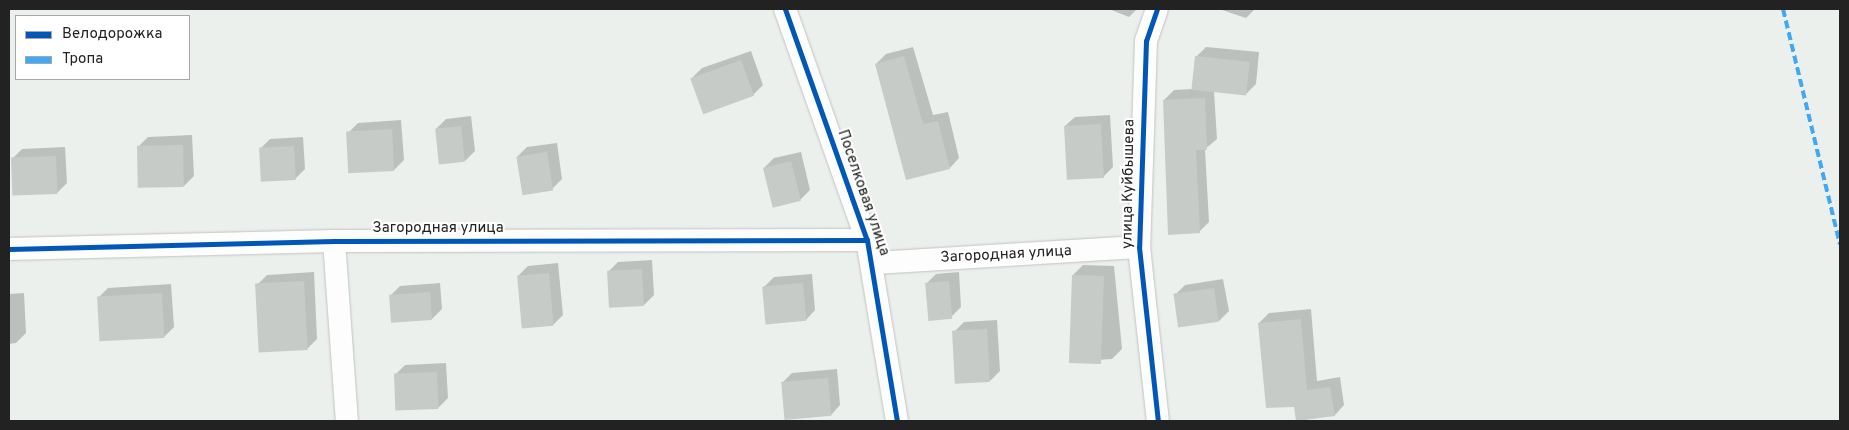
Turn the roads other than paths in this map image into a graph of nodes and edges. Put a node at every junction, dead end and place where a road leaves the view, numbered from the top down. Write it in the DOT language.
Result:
graph roads {
  1 [pos="785,9"];
  2 [pos="1157,9"];
  3 [pos="867,240"];
  4 [pos="334,241"];
  5 [pos="1139,247"];
  6 [pos="9,249"];
  7 [pos="874,263"];
  8 [pos="347,421"];
  9 [pos="897,421"];
  10 [pos="1158,421"];
  1 -- 3 [label="street, Поселковая улица"];
  2 -- 5 [label="street, улица Куйбышева"];
  3 -- 4 [label="street, Загородная улица"];
  3 -- 7 [label="street, Поселковая улица"];
  4 -- 6 [label="street, Загородная улица"];
  4 -- 8 [label="street"];
  5 -- 7 [label="street, Загородная улица"];
  5 -- 10 [label="street, улица Куйбышева"];
  7 -- 9 [label="street, Поселковая улица"];
}
